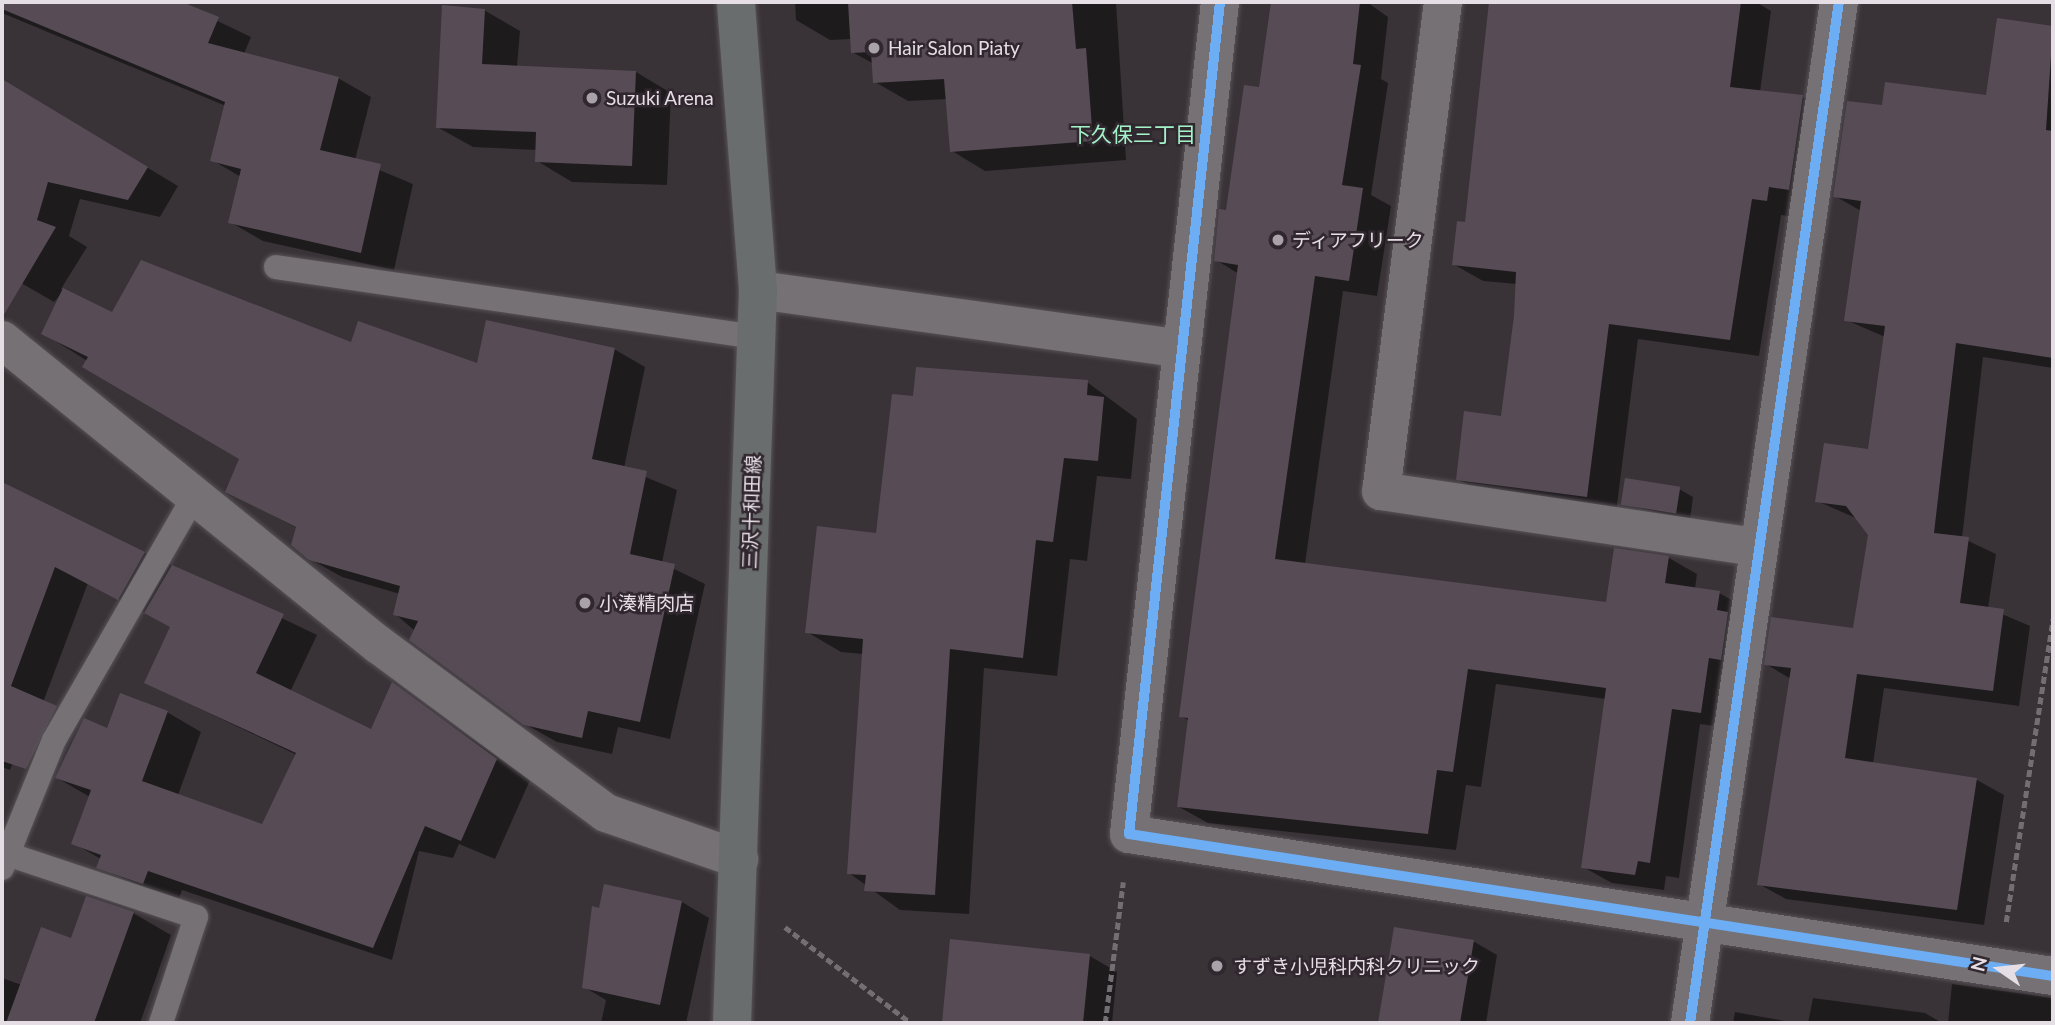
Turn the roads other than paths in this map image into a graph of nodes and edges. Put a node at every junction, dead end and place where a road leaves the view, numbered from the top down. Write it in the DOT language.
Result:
graph roads {
  1 [pos="736,2"];
  2 [pos="1220,2"];
  3 [pos="1443,2"];
  4 [pos="1839,2"];
  5 [pos="276,267"];
  6 [pos="758,290"];
  7 [pos="757,337"];
  8 [pos="2,340"];
  9 [pos="1181,349"];
  10 [pos="194,497"];
  11 [pos="1755,547"];
  12 [pos="739,859"];
  13 [pos="5,861"];
  14 [pos="1705,918"];
  15 [pos="2053,976"];
  16 [pos="161,1023"];
  17 [pos="732,1023"];
  18 [pos="1690,1023"];
  1 -- 6 [label="main road, 三沢十和田線"];
  2 -- 9 [label="street"];
  3 -- 11 [label="street"];
  4 -- 11 [label="street"];
  5 -- 7 [label="lane"];
  6 -- 7 [label="main road, 三沢十和田線"];
  6 -- 9 [label="street"];
  7 -- 12 [label="main road, 三沢十和田線"];
  8 -- 10 [label="street"];
  9 -- 14 [label="street"];
  10 -- 12 [label="street"];
  10 -- 13 [label="lane"];
  11 -- 14 [label="street"];
  12 -- 17 [label="main road, 三沢十和田線"];
  13 -- 16 [label="lane"];
  14 -- 15 [label="street"];
  14 -- 18 [label="street"];
}
